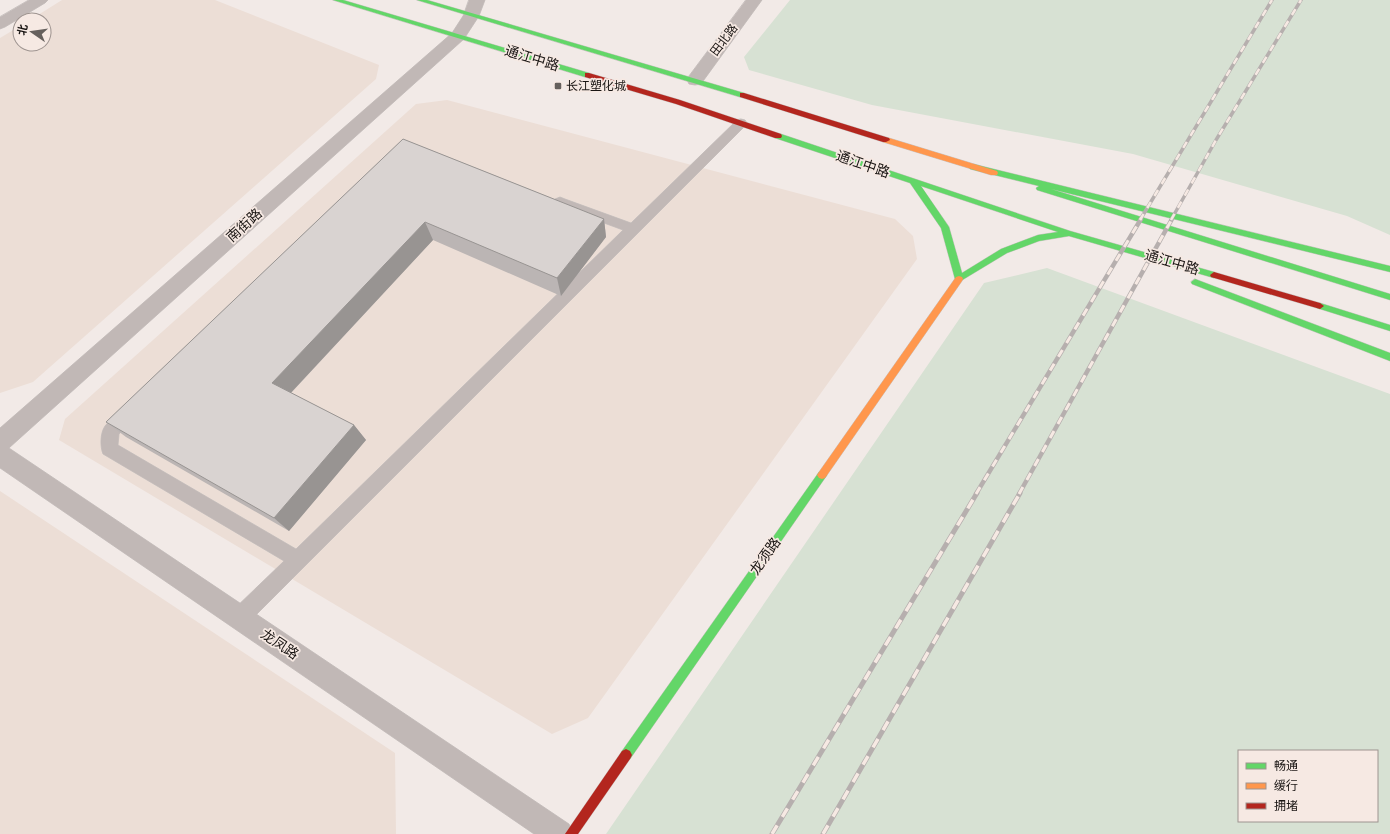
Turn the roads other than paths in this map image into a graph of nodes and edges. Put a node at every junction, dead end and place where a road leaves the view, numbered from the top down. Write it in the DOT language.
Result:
graph roads {
  1 [pos="40,0"];
  2 [pos="336,0"];
  3 [pos="420,0"];
  4 [pos="477,0"];
  5 [pos="754,0"];
  6 [pos="471,16"];
  7 [pos="0,24"];
  8 [pos="458,36"];
  9 [pos="695,80"];
  10 [pos="741,123"];
  11 [pos="973,166"];
  12 [pos="913,181"];
  13 [pos="546,197"];
  14 [pos="634,229"];
  15 [pos="1069,233"];
  16 [pos="1390,269"];
  17 [pos="1164,270"];
  18 [pos="1186,278"];
  19 [pos="959,279"];
  20 [pos="1390,297"];
  21 [pos="1390,328"];
  22 [pos="1390,357"];
  23 [pos="139,404"];
  24 [pos="0,442"];
  25 [pos="0,455"];
  26 [pos="298,560"];
  27 [pos="240,617"];
  28 [pos="559,834"];
  29 [pos="570,834"];
  1 -- 7 [label="street"];
  2 -- 8 [label="main road, 通江中路"];
  3 -- 6 [label="main road, 通江中路"];
  4 -- 6 [label="street, 南街路"];
  5 -- 9 [label="street, 田北路"];
  6 -- 8 [label="street, 南街路"];
  6 -- 9 [label="main road, 通江中路"];
  8 -- 10 [label="main road, 通江中路"];
  8 -- 24 [label="street, 南街路"];
  9 -- 11 [label="main road, 通江中路"];
  10 -- 12 [label="main road, 通江中路"];
  10 -- 14 [label="lane"];
  11 -- 16 [label="main road"];
  11 -- 20 [label="main road, 通江中路"];
  12 -- 15 [label="main road, 通江中路"];
  12 -- 19 [label="main road"];
  13 -- 14 [label="lane"];
  14 -- 26 [label="lane"];
  15 -- 17 [label="main road"];
  15 -- 19 [label="main road"];
  15 -- 21 [label="main road, 通江中路"];
  18 -- 22 [label="main road"];
  19 -- 29 [label="main road, 龙须路"];
  23 -- 26 [label="lane"];
  25 -- 27 [label="street, 龙凤路"];
  26 -- 27 [label="lane"];
  27 -- 28 [label="street, 龙凤路"];
}
